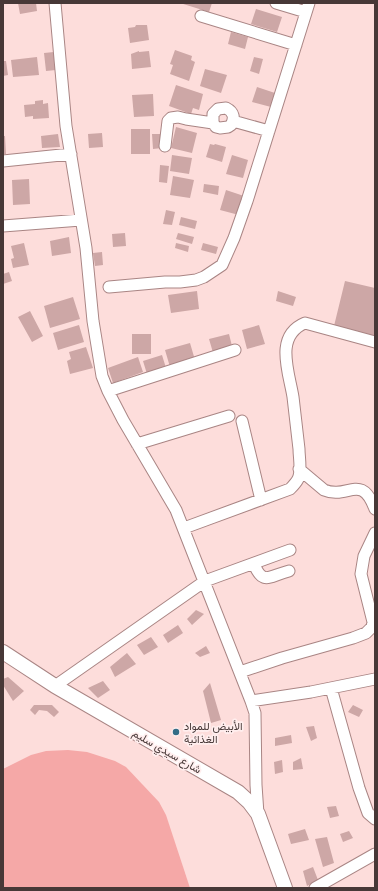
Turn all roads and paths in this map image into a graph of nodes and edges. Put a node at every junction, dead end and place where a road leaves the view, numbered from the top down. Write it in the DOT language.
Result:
graph roads {
  1 [pos="55,3"];
  2 [pos="276,3"];
  3 [pos="307,7"];
  4 [pos="201,16"];
  5 [pos="296,45"];
  6 [pos="233,121"];
  7 [pos="213,123"];
  8 [pos="269,131"];
  9 [pos="165,146"];
  10 [pos="71,154"];
  11 [pos="3,162"];
  12 [pos="81,220"];
  13 [pos="3,226"];
  14 [pos="109,287"];
  15 [pos="375,342"];
  16 [pos="235,350"];
  17 [pos="108,391"];
  18 [pos="229,416"];
  19 [pos="242,421"];
  20 [pos="137,444"];
  21 [pos="299,469"];
  22 [pos="260,500"];
  23 [pos="375,509"];
  24 [pos="184,528"];
  25 [pos="375,533"];
  26 [pos="290,550"];
  27 [pos="254,564"];
  28 [pos="289,571"];
  29 [pos="205,581"];
  30 [pos="3,652"];
  31 [pos="240,672"];
  32 [pos="375,679"];
  33 [pos="55,686"];
  34 [pos="331,688"];
  35 [pos="251,701"];
  36 [pos="258,814"];
  37 [pos="375,819"];
  38 [pos="375,854"];
  39 [pos="285,888"];
  40 [pos="315,888"];
  1 -- 10 [label="street"];
  2 -- 3 [label="street"];
  3 -- 5 [label="street"];
  4 -- 5 [label="street"];
  5 -- 8 [label="street"];
  6 -- 7 [label="street"];
  6 -- 7 [label="street"];
  6 -- 8 [label="street"];
  7 -- 9 [label="street"];
  8 -- 14 [label="street"];
  10 -- 11 [label="street"];
  10 -- 12 [label="street"];
  12 -- 13 [label="street"];
  12 -- 17 [label="street"];
  15 -- 21 [label="street"];
  16 -- 17 [label="street"];
  17 -- 20 [label="street"];
  18 -- 20 [label="street"];
  19 -- 22 [label="street"];
  20 -- 24 [label="street"];
  21 -- 22 [label="street"];
  21 -- 23 [label="street"];
  22 -- 24 [label="street"];
  24 -- 29 [label="street"];
  25 -- 31 [label="street"];
  26 -- 27 [label="street"];
  27 -- 28 [label="street"];
  27 -- 29 [label="street"];
  29 -- 31 [label="street"];
  29 -- 33 [label="street"];
  30 -- 33 [label="main road, شارع سيدي سليم"];
  31 -- 35 [label="street"];
  32 -- 34 [label="street"];
  33 -- 36 [label="main road, شارع سيدي سليم"];
  34 -- 35 [label="street"];
  34 -- 37 [label="street"];
  35 -- 36 [label="street"];
  36 -- 39 [label="main road, شارع سيدي سليم"];
  38 -- 40 [label="street"];
}
